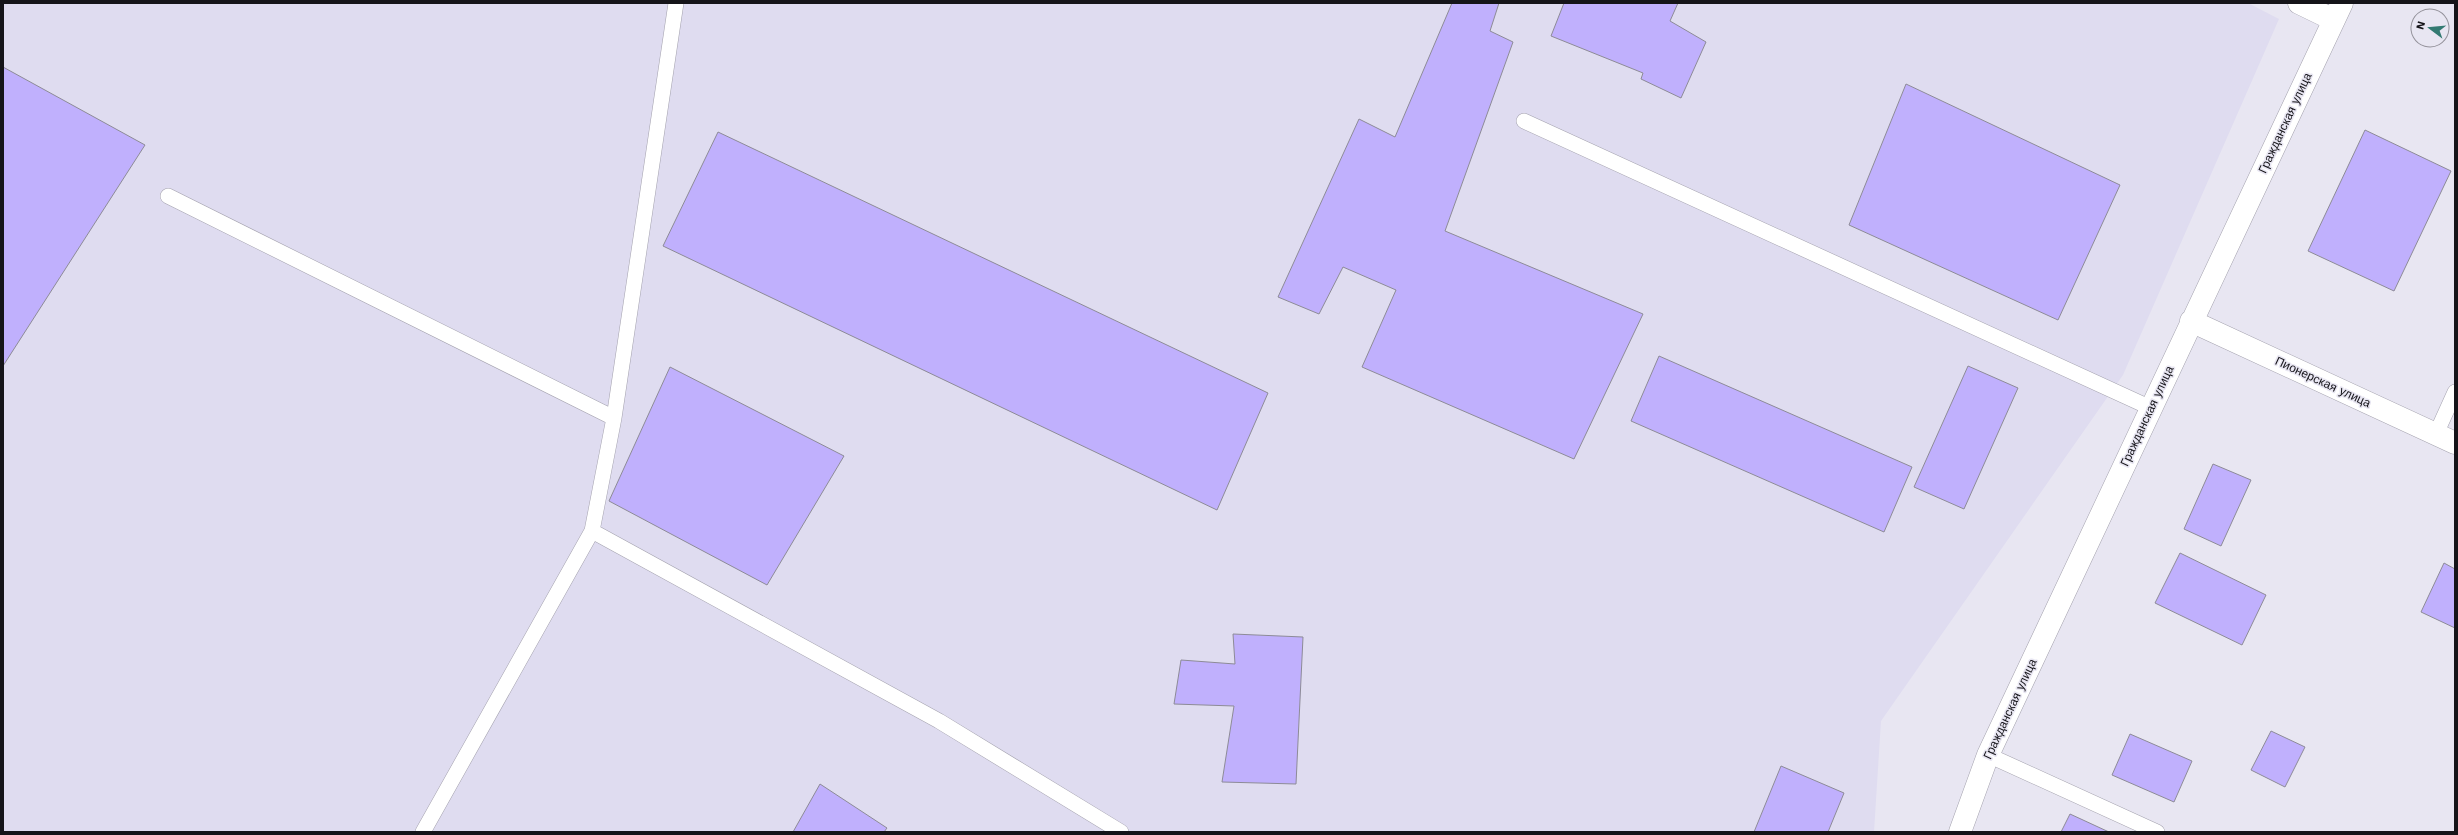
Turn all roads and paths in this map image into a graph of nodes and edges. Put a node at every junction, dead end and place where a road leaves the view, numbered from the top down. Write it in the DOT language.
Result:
graph roads {
  1 [pos="676,3"];
  2 [pos="2300,3"];
  3 [pos="2338,12"];
  4 [pos="1524,121"];
  5 [pos="168,196"];
  6 [pos="2191,321"];
  7 [pos="2455,392"];
  8 [pos="2151,408"];
  9 [pos="614,418"];
  10 [pos="2445,438"];
  11 [pos="592,531"];
  12 [pos="1988,754"];
  13 [pos="423,832"];
  14 [pos="1121,832"];
  15 [pos="1960,832"];
  16 [pos="2157,832"];
  1 -- 9 [label="lane"];
  2 -- 3 [label="street"];
  3 -- 6 [label="street, Гражданская улица"];
  4 -- 8 [label="lane"];
  5 -- 9 [label="lane"];
  6 -- 8 [label="street, Гражданская улица"];
  6 -- 10 [label="street, Пионерская улица"];
  7 -- 10 [label="lane"];
  8 -- 12 [label="street, Гражданская улица"];
  9 -- 11 [label="lane"];
  11 -- 13 [label="lane"];
  11 -- 14 [label="lane"];
  12 -- 15 [label="street, Гражданская улица"];
  12 -- 16 [label="lane"];
}
